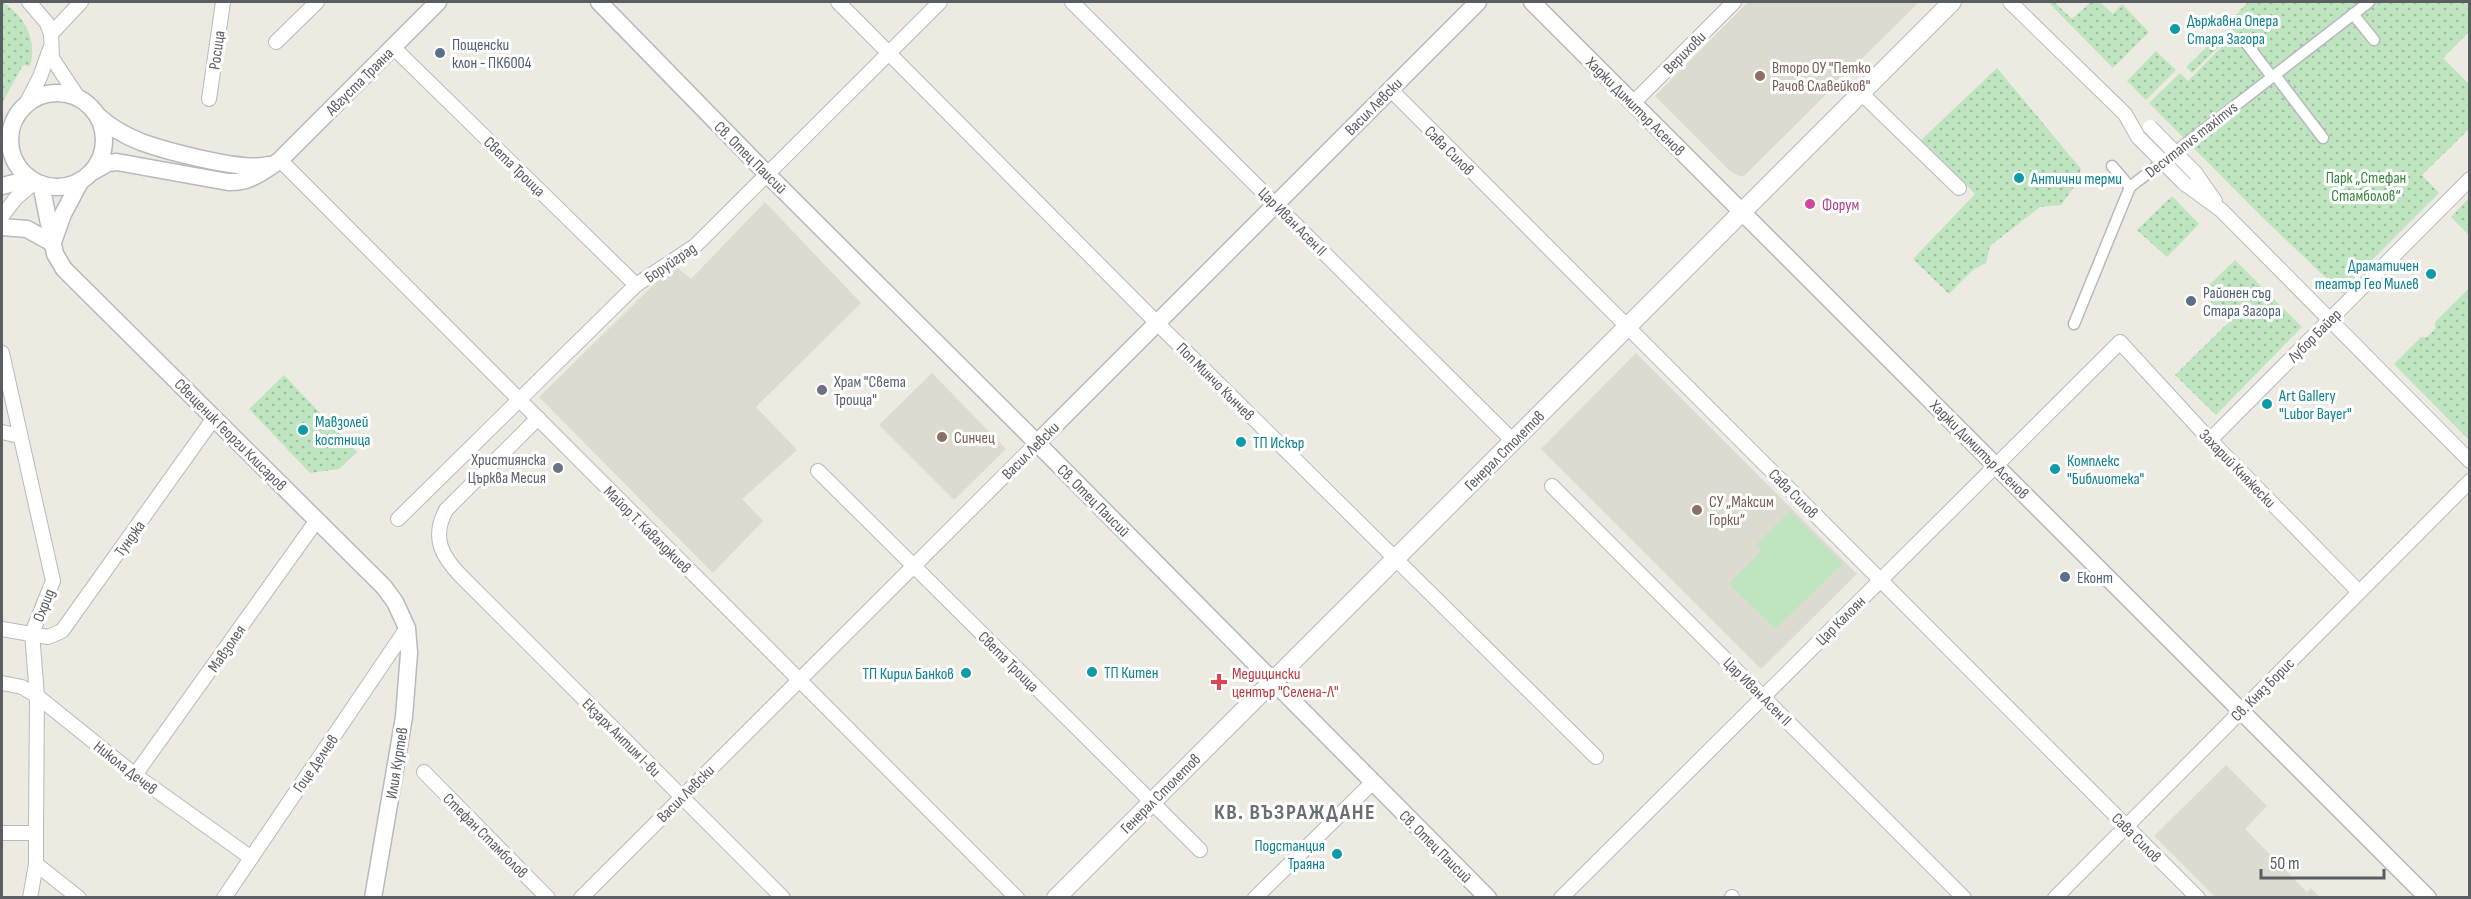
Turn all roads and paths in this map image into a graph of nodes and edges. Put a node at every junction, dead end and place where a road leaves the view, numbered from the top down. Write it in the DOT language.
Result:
graph roads {
  1 [pos="29,2"];
  2 [pos="81,2"];
  3 [pos="223,2"];
  4 [pos="317,2"];
  5 [pos="438,2"];
  6 [pos="599,2"];
  7 [pos="838,2"];
  8 [pos="940,2"];
  9 [pos="1072,2"];
  10 [pos="1478,2"];
  11 [pos="1532,2"];
  12 [pos="1734,2"];
  13 [pos="1952,2"];
  14 [pos="2010,2"];
  15 [pos="2368,2"];
  16 [pos="2353,14"];
  17 [pos="51,34"];
  18 [pos="2374,40"];
  19 [pos="276,42"];
  20 [pos="2246,43"];
  21 [pos="393,46"];
  22 [pos="50,49"];
  23 [pos="889,53"];
  24 [pos="2273,76"];
  25 [pos="1390,89"];
  26 [pos="1861,93"];
  27 [pos="79,99"];
  28 [pos="209,99"];
  29 [pos="1633,103"];
  30 [pos="24,108"];
  31 [pos="2125,114"];
  32 [pos="97,115"];
  33 [pos="12,130"];
  34 [pos="2323,138"];
  35 [pos="2,151"];
  36 [pos="280,160"];
  37 [pos="2112,166"];
  38 [pos="93,171"];
  39 [pos="768,175"];
  40 [pos="2469,178"];
  41 [pos="35,182"];
  42 [pos="80,182"];
  43 [pos="2,186"];
  44 [pos="2130,187"];
  45 [pos="1959,188"];
  46 [pos="1276,204"];
  47 [pos="2221,210"];
  48 [pos="1742,212"];
  49 [pos="2,216"];
  50 [pos="2,227"];
  51 [pos="52,243"];
  52 [pos="636,285"];
  53 [pos="2330,319"];
  54 [pos="1157,323"];
  55 [pos="2074,324"];
  56 [pos="1627,327"];
  57 [pos="2120,342"];
  58 [pos="2,353"];
  59 [pos="519,400"];
  60 [pos="214,418"];
  61 [pos="538,418"];
  62 [pos="2,432"];
  63 [pos="19,436"];
  64 [pos="2210,440"];
  65 [pos="1513,441"];
  66 [pos="1037,443"];
  67 [pos="2469,461"];
  68 [pos="1996,465"];
  69 [pos="818,471"];
  70 [pos="2469,481"];
  71 [pos="1552,486"];
  72 [pos="398,519"];
  73 [pos="317,520"];
  74 [pos="1395,558"];
  75 [pos="914,566"];
  76 [pos="1880,580"];
  77 [pos="2359,592"];
  78 [pos="407,628"];
  79 [pos="2,629"];
  80 [pos="32,633"];
  81 [pos="800,681"];
  82 [pos="1273,681"];
  83 [pos="2,683"];
  84 [pos="37,696"];
  85 [pos="1763,697"];
  86 [pos="2241,711"];
  87 [pos="1596,757"];
  88 [pos="424,772"];
  89 [pos="135,775"];
  90 [pos="1373,782"];
  91 [pos="681,796"];
  92 [pos="1152,802"];
  93 [pos="2126,826"];
  94 [pos="2,833"];
  95 [pos="36,833"];
  96 [pos="1200,850"];
  97 [pos="250,857"];
  98 [pos="36,864"];
  99 [pos="30,897"];
  100 [pos="79,897"];
  101 [pos="224,897"];
  102 [pos="373,897"];
  103 [pos="548,897"];
  104 [pos="581,897"];
  105 [pos="783,897"];
  106 [pos="1017,897"];
  107 [pos="1056,897"];
  108 [pos="1255,897"];
  109 [pos="1488,897"];
  110 [pos="1562,897"];
  111 [pos="1964,897"];
  112 [pos="2055,897"];
  113 [pos="2198,897"];
  114 [pos="2428,897"];
  1 -- 17 [label="street"];
  2 -- 17 [label="street"];
  3 -- 28 [label="street, Росица"];
  4 -- 19 [label="street"];
  5 -- 21 [label="street, Августа Траяна"];
  6 -- 39 [label="street, Св. Отец Паисий"];
  7 -- 23 [label="street, Поп Минчо Кънчев"];
  8 -- 23 [label="street, Боруйград"];
  9 -- 46 [label="street, Цар Иван Асен II"];
  10 -- 25 [label="street, Васил Левски"];
  11 -- 29 [label="street, Хаджи Димитър Асенов"];
  12 -- 29 [label="street, Верихови"];
  13 -- 26 [label="main road, Генерал Столетов"];
  14 -- 31 [label="street"];
  15 -- 16 [label="street, Decvmanvs maximvs"];
  16 -- 18 [label="street"];
  16 -- 24 [label="street, Decvmanvs maximvs"];
  17 -- 22 [label="street"];
  20 -- 24 [label="street"];
  21 -- 36 [label="street, Августа Траяна"];
  21 -- 52 [label="street, Света Троица"];
  22 -- 27 [label="street"];
  22 -- 30 [label="street"];
  23 -- 39 [label="street, Боруйград"];
  23 -- 54 [label="street, Поп Минчо Кънчев"];
  24 -- 34 [label="street"];
  24 -- 44 [label="street, Decvmanvs maximvs"];
  25 -- 46 [label="street, Васил Левски"];
  25 -- 56 [label="street, Сава Силов"];
  26 -- 45 [label="street"];
  26 -- 48 [label="main road, Генерал Столетов"];
  27 -- 30 [label="street"];
  27 -- 32 [label="street"];
  29 -- 48 [label="street, Хаджи Димитър Асенов"];
  30 -- 33 [label="street"];
  31 -- 47 [label="street, bridge"];
  31 -- 47 [label="street, bridge"];
  32 -- 36 [label="street"];
  32 -- 38 [label="street"];
  33 -- 35 [label="street"];
  33 -- 41 [label="street"];
  36 -- 38 [label="street, Августа Траяна"];
  36 -- 59 [label="street, Майор Т. Кавалджиев"];
  37 -- 44 [label="street"];
  38 -- 42 [label="street"];
  39 -- 52 [label="street, Боруйград"];
  39 -- 66 [label="street, Св. Отец Паисий"];
  40 -- 53 [label="street, Лубор Байер"];
  41 -- 42 [label="street"];
  41 -- 43 [label="street"];
  41 -- 49 [label="street"];
  41 -- 51 [label="street, Свещеник Георги Клисаров"];
  42 -- 51 [label="street"];
  44 -- 55 [label="street, Decvmanvs maximvs"];
  46 -- 54 [label="street, Васил Левски"];
  46 -- 65 [label="street, Цар Иван Асен II"];
  47 -- 53 [label="street"];
  48 -- 56 [label="main road, Генерал Столетов"];
  48 -- 68 [label="street, Хаджи Димитър Асенов"];
  50 -- 51 [label="street"];
  51 -- 60 [label="street, Свещеник Георги Клисаров"];
  52 -- 59 [label="street, Боруйград"];
  53 -- 64 [label="street, Лубор Байер"];
  53 -- 67 [label="street"];
  54 -- 66 [label="street, Васил Левски"];
  54 -- 74 [label="street, Поп Минчо Кънчев"];
  56 -- 65 [label="main road, Генерал Столетов"];
  56 -- 76 [label="street, Сава Силов"];
  57 -- 64 [label="street, Захарий Княжески"];
  57 -- 68 [label="street, Цар Калоян"];
  58 -- 63 [label="street, Охрид"];
  59 -- 61 [label="street, Майор Т. Кавалджиев"];
  59 -- 72 [label="street, Боруйград"];
  60 -- 73 [label="street, Свещеник Георги Клисаров"];
  60 -- 80 [label="street, Тунджа"];
  61 -- 81 [label="street, Майор Т. Кавалджиев"];
  61 -- 91 [label="street, Екзарх Антим I-ви"];
  62 -- 63 [label="street"];
  63 -- 80 [label="street, Охрид"];
  64 -- 77 [label="street, Захарий Княжески"];
  65 -- 74 [label="main road, Генерал Столетов"];
  66 -- 75 [label="street, Васил Левски"];
  66 -- 82 [label="street, Св. Отец Паисий"];
  68 -- 76 [label="street, Цар Калоян"];
  68 -- 86 [label="street, Хаджи Димитър Асенов"];
  69 -- 75 [label="street, Света Троица"];
  70 -- 77 [label="street, Св. Княз Борис"];
  71 -- 85 [label="street, Цар Иван Асен II"];
  73 -- 78 [label="street, Свещеник Георги Клисаров"];
  73 -- 89 [label="street, Мавзолея"];
  74 -- 82 [label="main road, Генерал Столетов"];
  74 -- 87 [label="street, Поп Минчо Кънчев"];
  75 -- 81 [label="street, Васил Левски"];
  75 -- 92 [label="street, Света Троица"];
  76 -- 85 [label="street, Цар Калоян"];
  76 -- 93 [label="street, Сава Силов"];
  77 -- 86 [label="street, Св. Княз Борис"];
  78 -- 97 [label="street, Гоце Делчев"];
  78 -- 102 [label="street, Илия Куртев"];
  79 -- 80 [label="street, Тунджа"];
  80 -- 84 [label="street, Охрид"];
  81 -- 91 [label="street, Васил Левски"];
  81 -- 106 [label="street, Майор Т. Кавалджиев"];
  82 -- 90 [label="street, Св. Отец Паисий"];
  82 -- 92 [label="main road, Генерал Столетов"];
  83 -- 84 [label="street, Никола Дечев"];
  84 -- 89 [label="street, Никола Дечев"];
  84 -- 95 [label="street, Охрид"];
  85 -- 110 [label="street, Цар Калоян"];
  85 -- 111 [label="street, Цар Иван Асен II"];
  86 -- 93 [label="street, Св. Княз Борис"];
  86 -- 114 [label="street, Хаджи Димитър Асенов"];
  88 -- 103 [label="street, Стефан Стамболов"];
  89 -- 97 [label="street, Никола Дечев"];
  90 -- 108 [label="street"];
  90 -- 109 [label="street, Св. Отец Паисий"];
  91 -- 104 [label="street, Васил Левски"];
  91 -- 105 [label="street, Екзарх Антим I-ви"];
  92 -- 96 [label="street, Света Троица"];
  92 -- 107 [label="main road, Генерал Столетов"];
  93 -- 112 [label="street, Св. Княз Борис"];
  93 -- 113 [label="street, Сава Силов"];
  94 -- 95 [label="street"];
  95 -- 98 [label="street, Охрид"];
  97 -- 101 [label="street, Гоце Делчев"];
  98 -- 99 [label="street, Охрид"];
  98 -- 100 [label="street"];
}
